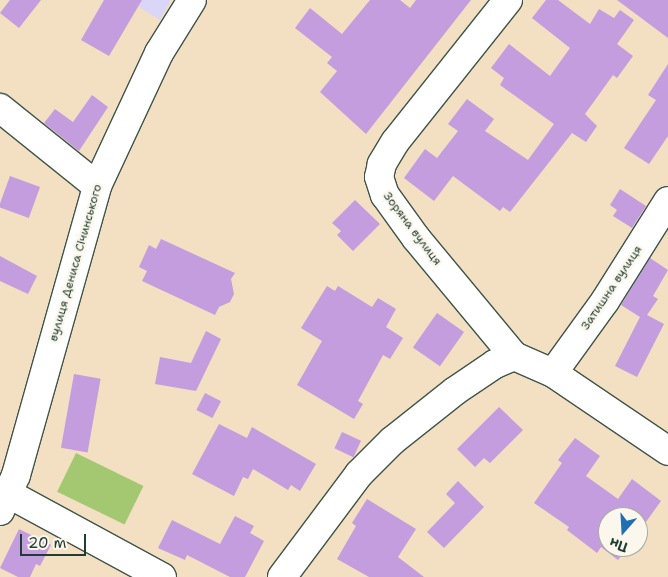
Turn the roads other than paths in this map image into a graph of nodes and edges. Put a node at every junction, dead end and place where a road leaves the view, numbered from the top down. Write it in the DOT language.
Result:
graph roads {
  1 [pos="192,0"];
  2 [pos="508,0"];
  3 [pos="0,108"];
  4 [pos="97,186"];
  5 [pos="668,201"];
  6 [pos="514,356"];
  7 [pos="552,373"];
  8 [pos="665,441"];
  9 [pos="5,502"];
  10 [pos="162,577"];
  11 [pos="282,577"];
  1 -- 4 [label="street, вулиця Дениса Січинського"];
  2 -- 6 [label="street, Зоряна вулиця"];
  3 -- 4 [label="street"];
  4 -- 9 [label="street, вулиця Дениса Січинського"];
  5 -- 7 [label="street, Затишна вулиця"];
  6 -- 7 [label="street"];
  6 -- 11 [label="street"];
  7 -- 8 [label="street"];
  9 -- 10 [label="street"];
}
